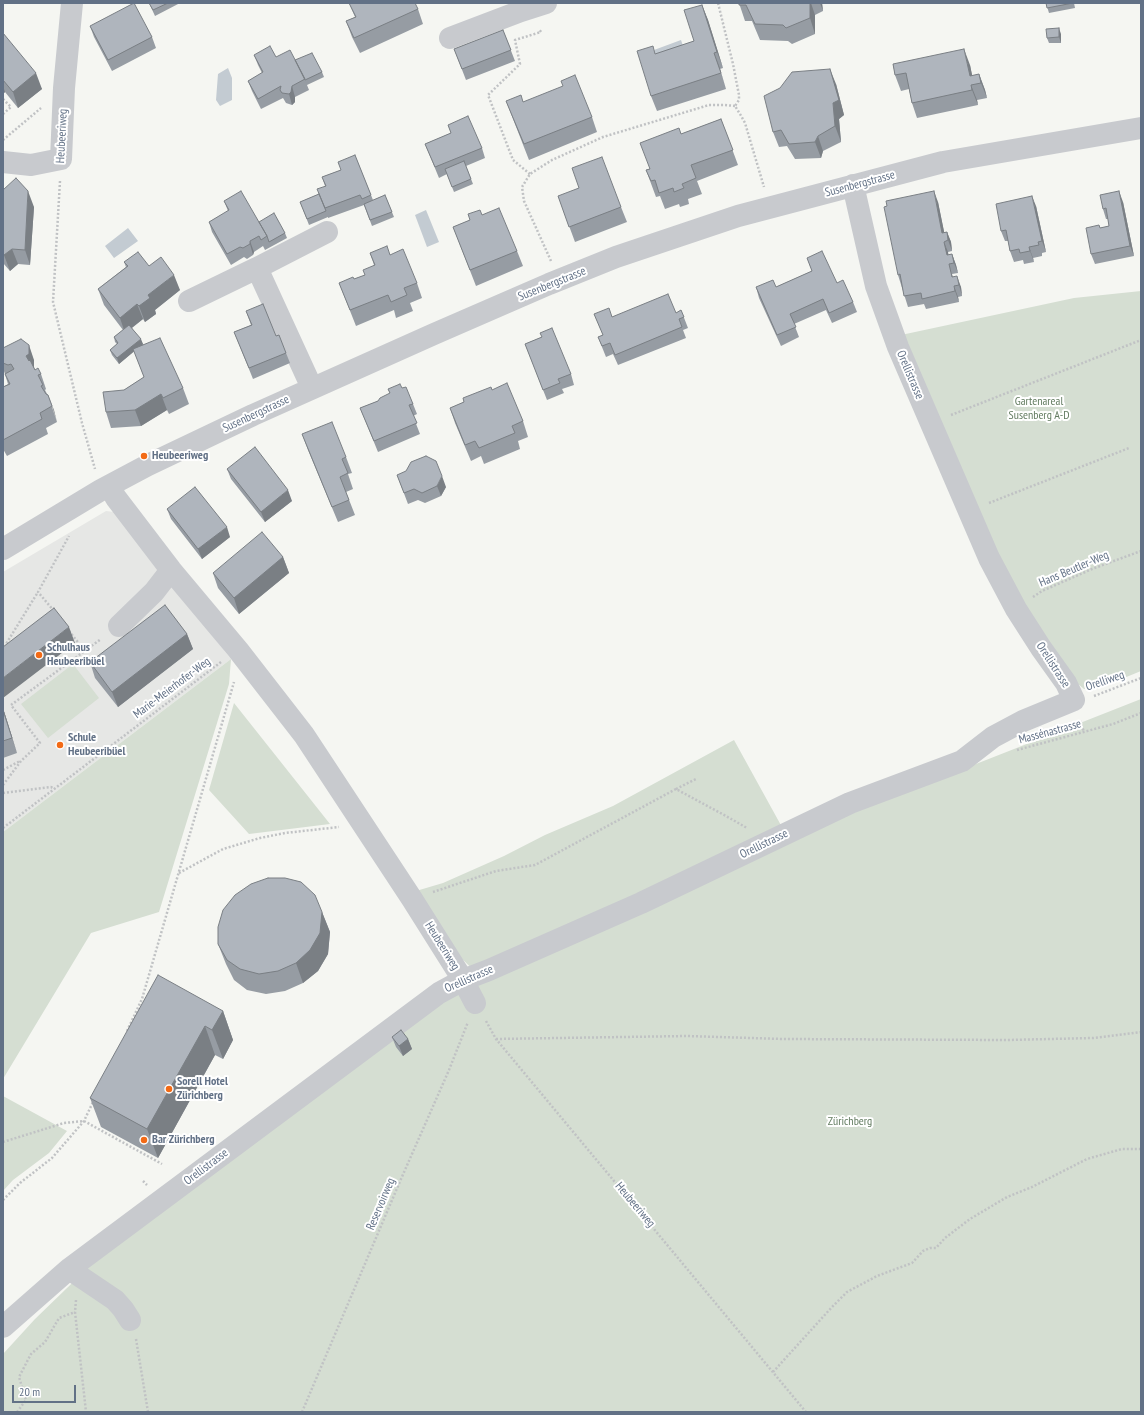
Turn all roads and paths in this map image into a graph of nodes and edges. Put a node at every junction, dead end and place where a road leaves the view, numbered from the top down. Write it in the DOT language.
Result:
graph roads {
  1 [pos="72,3"];
  2 [pos="546,3"];
  3 [pos="718,3"];
  4 [pos="541,32"];
  5 [pos="450,38"];
  6 [pos="64,88"];
  7 [pos="3,99"];
  8 [pos="735,106"];
  9 [pos="3,114"];
  10 [pos="1141,128"];
  11 [pos="3,140"];
  12 [pos="61,159"];
  13 [pos="3,162"];
  14 [pos="530,174"];
  15 [pos="853,185"];
  16 [pos="764,188"];
  17 [pos="327,232"];
  18 [pos="257,268"];
  19 [pos="555,268"];
  20 [pos="189,301"];
  21 [pos="1141,340"];
  22 [pos="312,388"];
  23 [pos="930,423"];
  24 [pos="1129,448"];
  25 [pos="103,479"];
  26 [pos="968,512"];
  27 [pos="67,532"];
  28 [pos="3,549"];
  29 [pos="1141,551"];
  30 [pos="171,570"];
  31 [pos="38,592"];
  32 [pos="1016,609"];
  33 [pos="57,615"];
  34 [pos="66,626"];
  35 [pos="119,626"];
  36 [pos="9,650"];
  37 [pos="238,650"];
  38 [pos="85,651"];
  39 [pos="1141,678"];
  40 [pos="1074,700"];
  41 [pos="1141,713"];
  42 [pos="1017,750"];
  43 [pos="22,761"];
  44 [pos="3,770"];
  45 [pos="696,779"];
  46 [pos="3,785"];
  47 [pos="54,789"];
  48 [pos="676,789"];
  49 [pos="3,793"];
  50 [pos="364,826"];
  51 [pos="3,828"];
  52 [pos="769,842"];
  53 [pos="179,874"];
  54 [pos="412,900"];
  55 [pos="463,980"];
  56 [pos="475,1003"];
  57 [pos="1141,1032"];
  58 [pos="125,1035"];
  59 [pos="496,1038"];
  60 [pos="95,1099"];
  61 [pos="84,1121"];
  62 [pos="3,1142"];
  63 [pos="1141,1149"];
  64 [pos="162,1164"];
  65 [pos="3,1200"];
  66 [pos="69,1269"];
  67 [pos="76,1298"];
  68 [pos="75,1312"];
  69 [pos="130,1320"];
  70 [pos="3,1327"];
  71 [pos="773,1372"];
  72 [pos="17,1412"];
  73 [pos="86,1412"];
  74 [pos="148,1412"];
  75 [pos="302,1412"];
  76 [pos="806,1412"];
  1 -- 6 [label="street, Heubeeriweg"];
  2 -- 5 [label="street"];
  3 -- 8 [label="path"];
  4 -- 14 [label="path"];
  6 -- 11 [label="path"];
  6 -- 12 [label="street, Heubeeriweg"];
  7 -- 9 [label="path"];
  8 -- 14 [label="path"];
  8 -- 16 [label="path"];
  10 -- 15 [label="street, Susenbergstrasse"];
  12 -- 13 [label="street"];
  12 -- 25 [label="path, Heubeeriweg"];
  14 -- 19 [label="path"];
  15 -- 22 [label="street, Susenbergstrasse"];
  15 -- 23 [label="street, Orellistrasse"];
  17 -- 18 [label="street"];
  18 -- 20 [label="street"];
  18 -- 22 [label="street"];
  21 -- 23 [label="path"];
  22 -- 25 [label="street, Susenbergstrasse"];
  23 -- 26 [label="street, Orellistrasse"];
  24 -- 26 [label="path"];
  25 -- 28 [label="street, Susenbergstrasse"];
  25 -- 30 [label="street, Heubeeriweg"];
  26 -- 32 [label="street, Orellistrasse"];
  27 -- 31 [label="path"];
  29 -- 32 [label="path, Hans Beutler-Weg"];
  30 -- 35 [label="street"];
  30 -- 37 [label="street, Heubeeriweg"];
  31 -- 33 [label="path"];
  31 -- 36 [label="path"];
  32 -- 40 [label="street, Orellistrasse"];
  34 -- 38 [label="path"];
  35 -- 38 [label="path"];
  37 -- 47 [label="path, Marie-Meierhofer-Weg"];
  37 -- 50 [label="street, Heubeeriweg"];
  37 -- 53 [label="path"];
  38 -- 43 [label="path"];
  39 -- 40 [label="path, Orelliweg"];
  40 -- 52 [label="street, Orellistrasse"];
  41 -- 42 [label="path, Massénastrasse"];
  43 -- 44 [label="path"];
  43 -- 46 [label="path"];
  45 -- 48 [label="path"];
  47 -- 49 [label="path"];
  47 -- 51 [label="path, Marie-Meierhofer-Weg"];
  48 -- 52 [label="path"];
  48 -- 54 [label="path"];
  50 -- 53 [label="path"];
  50 -- 54 [label="street, Heubeeriweg"];
  52 -- 55 [label="street, Orellistrasse"];
  53 -- 58 [label="path"];
  54 -- 55 [label="street, Heubeeriweg"];
  55 -- 56 [label="street, Heubeeriweg"];
  55 -- 66 [label="street, Orellistrasse"];
  56 -- 59 [label="path, Heubeeriweg"];
  56 -- 75 [label="path, Reservoirweg"];
  57 -- 59 [label="path"];
  59 -- 71 [label="path, Heubeeriweg"];
  60 -- 61 [label="path"];
  61 -- 62 [label="path"];
  61 -- 64 [label="path"];
  61 -- 65 [label="path"];
  63 -- 71 [label="path"];
  66 -- 69 [label="street"];
  66 -- 70 [label="street, Orellistrasse"];
  67 -- 68 [label="path"];
  68 -- 72 [label="path"];
  68 -- 73 [label="path"];
  69 -- 74 [label="path"];
  71 -- 76 [label="path, Heubeeriweg"];
}
